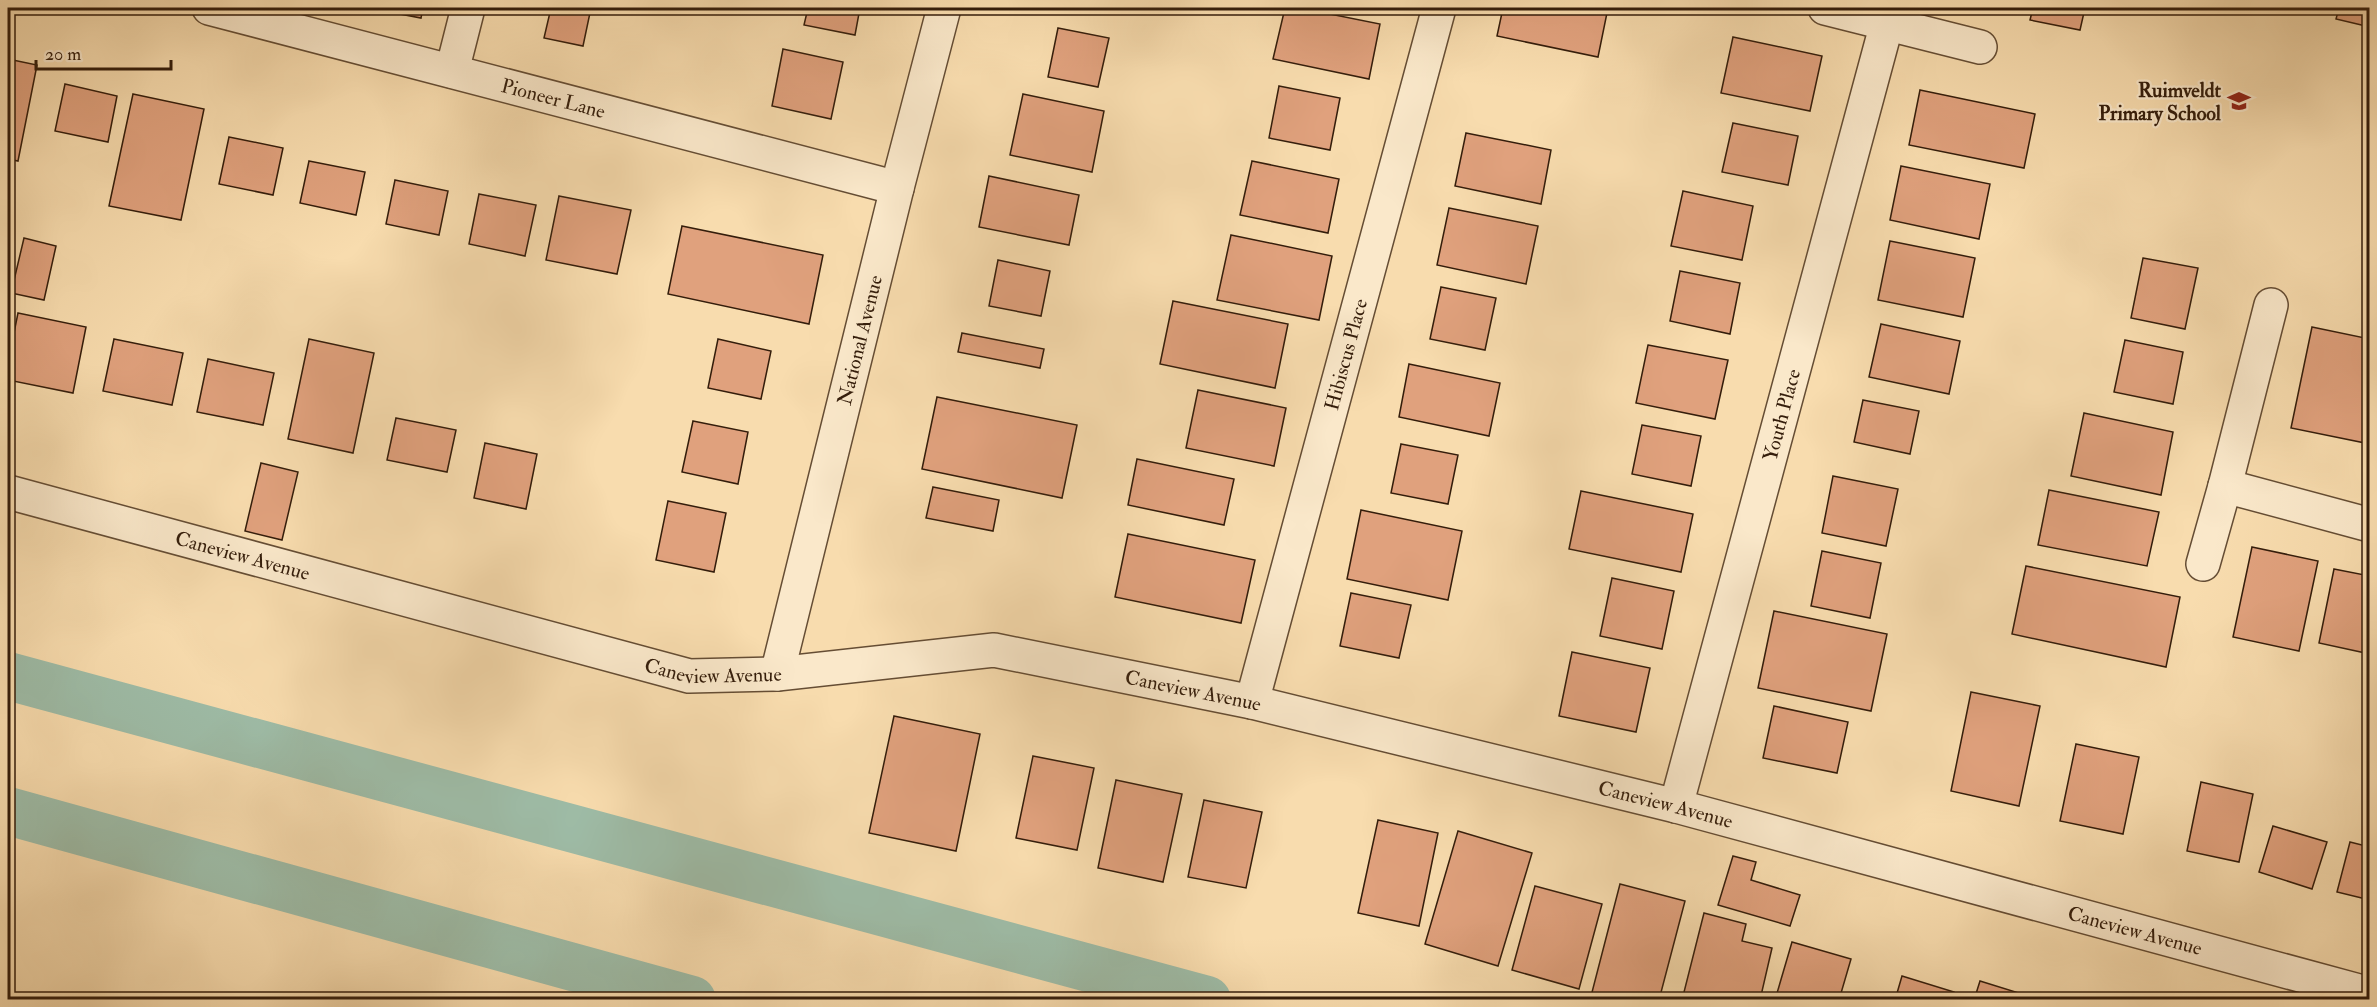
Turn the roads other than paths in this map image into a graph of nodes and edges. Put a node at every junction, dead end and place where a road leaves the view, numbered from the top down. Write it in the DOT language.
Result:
graph roads {
  1 [pos="209,8"];
  2 [pos="468,8"];
  3 [pos="944,8"];
  4 [pos="1439,8"];
  5 [pos="1825,8"];
  6 [pos="1887,23"];
  7 [pos="1980,47"];
  8 [pos="452,71"];
  9 [pos="897,188"];
  10 [pos="2271,305"];
  11 [pos="2225,486"];
  12 [pos="8,492"];
  13 [pos="2370,525"];
  14 [pos="2202,564"];
  15 [pos="777,674"];
  16 [pos="1252,702"];
  17 [pos="1676,806"];
  18 [pos="2370,994"];
  1 -- 8 [label="street, Pioneer Lane"];
  2 -- 8 [label="street"];
  3 -- 9 [label="street, National Avenue"];
  4 -- 16 [label="street, Hibiscus Place"];
  5 -- 6 [label="street"];
  6 -- 7 [label="street"];
  6 -- 17 [label="street, Youth Place"];
  8 -- 9 [label="street, Pioneer Lane"];
  9 -- 15 [label="street, National Avenue"];
  10 -- 11 [label="street"];
  11 -- 13 [label="street"];
  11 -- 14 [label="street"];
  12 -- 15 [label="street, Caneview Avenue"];
  15 -- 16 [label="street, Caneview Avenue"];
  16 -- 17 [label="street, Caneview Avenue"];
  17 -- 18 [label="street, Caneview Avenue"];
}
